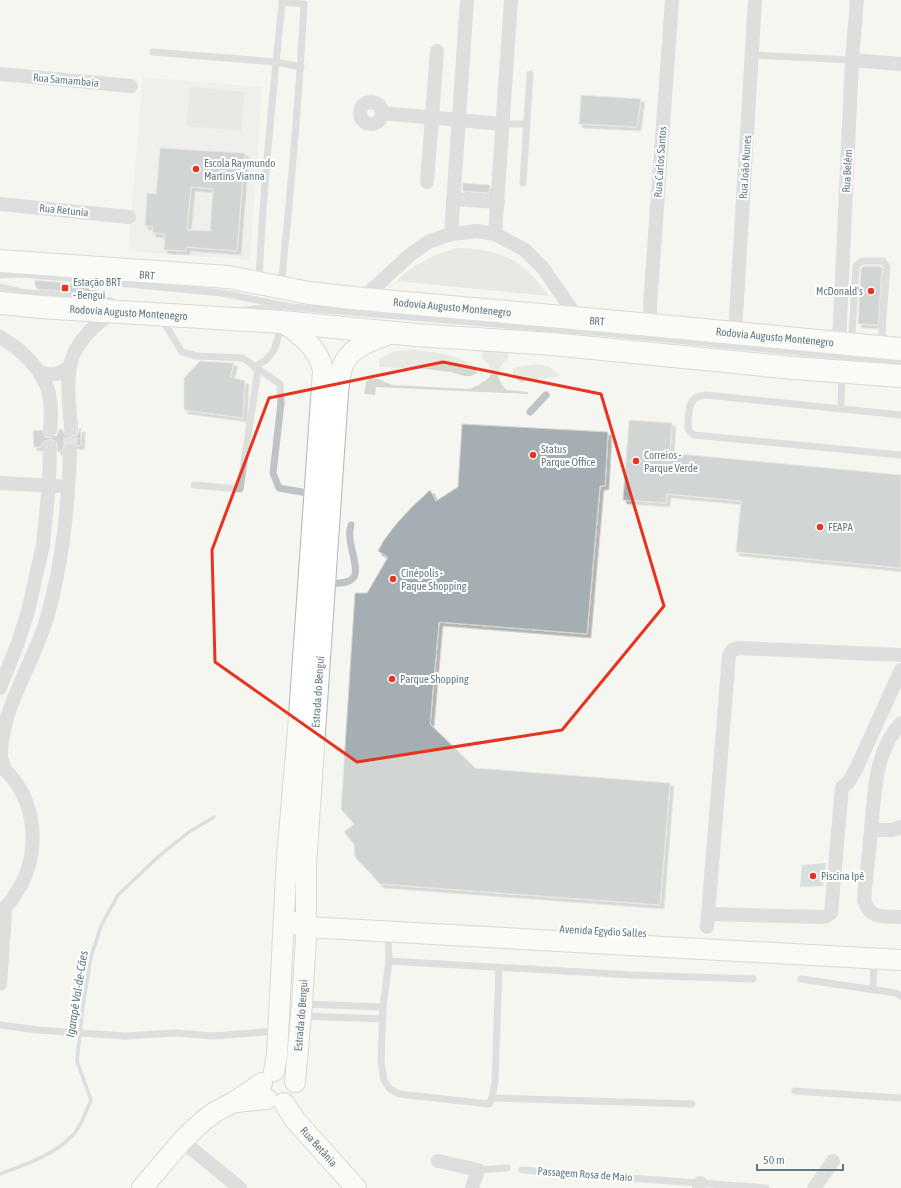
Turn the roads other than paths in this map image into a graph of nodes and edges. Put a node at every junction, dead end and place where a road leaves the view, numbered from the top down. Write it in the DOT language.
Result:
graph roads {
  1 [pos="467,0"];
  2 [pos="512,0"];
  3 [pos="672,0"];
  4 [pos="755,0"];
  5 [pos="857,0"];
  6 [pos="437,51"];
  7 [pos="153,52"];
  8 [pos="752,55"];
  9 [pos="852,60"];
  10 [pos="276,62"];
  11 [pos="901,64"];
  12 [pos="301,67"];
  13 [pos="0,74"];
  14 [pos="530,74"];
  15 [pos="131,86"];
  16 [pos="382,113"];
  17 [pos="432,118"];
  18 [pos="458,120"];
  19 [pos="503,124"];
  20 [pos="527,124"];
  21 [pos="427,182"];
  22 [pos="523,183"];
  23 [pos="453,199"];
  24 [pos="498,202"];
  25 [pos="0,204"];
  26 [pos="129,217"];
  27 [pos="451,234"];
  28 [pos="495,234"];
  29 [pos="0,261"];
  30 [pos="0,275"];
  31 [pos="259,282"];
  32 [pos="0,287"];
  33 [pos="281,287"];
  34 [pos="362,299"];
  35 [pos="0,303"];
  36 [pos="118,307"];
  37 [pos="199,309"];
  38 [pos="159,314"];
  39 [pos="282,316"];
  40 [pos="578,319"];
  41 [pos="651,325"];
  42 [pos="394,332"];
  43 [pos="735,333"];
  44 [pos="0,337"];
  45 [pos="892,338"];
  46 [pos="846,340"];
  47 [pos="901,349"];
  48 [pos="320,360"];
  49 [pos="346,360"];
  50 [pos="901,362"];
  51 [pos="70,366"];
  52 [pos="256,368"];
  53 [pos="842,371"];
  54 [pos="41,372"];
  55 [pos="878,374"];
  56 [pos="901,376"];
  57 [pos="901,383"];
  58 [pos="546,395"];
  59 [pos="841,409"];
  60 [pos="51,412"];
  61 [pos="530,412"];
  62 [pos="70,413"];
  63 [pos="901,415"];
  64 [pos="70,429"];
  65 [pos="50,430"];
  66 [pos="50,447"];
  67 [pos="70,451"];
  68 [pos="901,455"];
  69 [pos="0,483"];
  70 [pos="194,484"];
  71 [pos="49,485"];
  72 [pos="69,486"];
  73 [pos="315,495"];
  74 [pos="351,525"];
  75 [pos="326,583"];
  76 [pos="28,611"];
  77 [pos="48,615"];
  78 [pos="19,640"];
  79 [pos="37,643"];
  80 [pos="901,655"];
  81 [pos="901,670"];
  82 [pos="0,688"];
  83 [pos="901,723"];
  84 [pos="307,730"];
  85 [pos="3,768"];
  86 [pos="901,827"];
  87 [pos="871,830"];
  88 [pos="287,856"];
  89 [pos="2,910"];
  90 [pos="901,917"];
  91 [pos="306,920"];
  92 [pos="388,932"];
  93 [pos="901,947"];
  94 [pos="874,959"];
  95 [pos="389,960"];
  96 [pos="901,960"];
  97 [pos="499,967"];
  98 [pos="753,979"];
  99 [pos="801,979"];
  100 [pos="0,984"];
  101 [pos="873,990"];
  102 [pos="901,996"];
  103 [pos="383,1007"];
  104 [pos="301,1010"];
  105 [pos="383,1019"];
  106 [pos="0,1025"];
  107 [pos="279,1030"];
  108 [pos="272,1089"];
  109 [pos="795,1091"];
  110 [pos="492,1098"];
  111 [pos="901,1098"];
  112 [pos="692,1104"];
  113 [pos="182,1141"];
  114 [pos="438,1161"];
  115 [pos="833,1161"];
  116 [pos="507,1168"];
  117 [pos="478,1170"];
  118 [pos="522,1170"];
  119 [pos="700,1185"];
  120 [pos="142,1188"];
  121 [pos="240,1188"];
  122 [pos="356,1188"];
  123 [pos="472,1188"];
  124 [pos="766,1188"];
  125 [pos="814,1188"];
  1 -- 18 [label="street"];
  2 -- 19 [label="street"];
  3 -- 41 [label="street, Rua Carlos Santos"];
  4 -- 8 [label="street, Rua João Nunes"];
  5 -- 9 [label="street, Rua Belém"];
  6 -- 17 [label="street"];
  7 -- 10 [label="lane"];
  8 -- 9 [label="lane"];
  8 -- 43 [label="street, Rua João Nunes"];
  9 -- 11 [label="street"];
  9 -- 46 [label="street, Rua Belém"];
  10 -- 12 [label="lane"];
  10 -- 12 [label="lane"];
  10 -- 31 [label="lane"];
  12 -- 33 [label="lane"];
  13 -- 15 [label="street, Rua Samambaia"];
  14 -- 20 [label="lane"];
  16 -- 17 [label="street"];
  17 -- 18 [label="street"];
  17 -- 21 [label="street"];
  18 -- 19 [label="street"];
  18 -- 23 [label="street"];
  19 -- 20 [label="lane"];
  19 -- 24 [label="street"];
  20 -- 22 [label="lane"];
  23 -- 24 [label="street"];
  23 -- 27 [label="street"];
  24 -- 28 [label="street"];
  25 -- 26 [label="street, Rua Retunia"];
  27 -- 28 [label="street"];
  27 -- 34 [label="street"];
  28 -- 40 [label="street"];
  29 -- 31 [label="main road, Rodovia Augusto Montenegro"];
  30 -- 39 [label="lane, BRT"];
  31 -- 33 [label="main road, Rodovia Augusto Montenegro"];
  32 -- 36 [label="lane"];
  33 -- 34 [label="main road, Rodovia Augusto Montenegro"];
  34 -- 40 [label="main road, Rodovia Augusto Montenegro"];
  35 -- 36 [label="main road, Rodovia Augusto Montenegro"];
  36 -- 38 [label="main road, Rodovia Augusto Montenegro"];
  36 -- 51 [label="street"];
  37 -- 39 [label="lane, BRT"];
  38 -- 39 [label="main road, Rodovia Augusto Montenegro"];
  38 -- 52 [label="lane"];
  39 -- 42 [label="main road, Rodovia Augusto Montenegro"];
  39 -- 48 [label="street, Estrada do Benguí"];
  39 -- 50 [label="lane, BRT"];
  39 -- 52 [label="lane"];
  40 -- 41 [label="main road, Rodovia Augusto Montenegro"];
  41 -- 43 [label="main road, Rodovia Augusto Montenegro"];
  42 -- 49 [label="street, Estrada do Benguí"];
  42 -- 53 [label="main road, Rodovia Augusto Montenegro"];
  43 -- 46 [label="main road, Rodovia Augusto Montenegro"];
  44 -- 54 [label="street"];
  45 -- 46 [label="main road, Rodovia Augusto Montenegro"];
  45 -- 46 [label="lane"];
  46 -- 47 [label="main road"];
  48 -- 49 [label="street"];
  48 -- 73 [label="street, Estrada do Benguí"];
  49 -- 75 [label="street, Estrada do Benguí"];
  51 -- 54 [label="street"];
  51 -- 62 [label="street"];
  52 -- 70 [label="lane"];
  52 -- 73 [label="lane"];
  53 -- 55 [label="main road, Rodovia Augusto Montenegro"];
  53 -- 59 [label="lane"];
  54 -- 60 [label="street"];
  55 -- 56 [label="main road"];
  55 -- 57 [label="main road, Rodovia Augusto Montenegro"];
  58 -- 61 [label="lane"];
  59 -- 63 [label="lane"];
  59 -- 68 [label="lane"];
  60 -- 62 [label="street"];
  60 -- 65 [label="street"];
  62 -- 64 [label="street"];
  66 -- 71 [label="street"];
  67 -- 72 [label="street"];
  69 -- 71 [label="street"];
  71 -- 72 [label="street"];
  71 -- 76 [label="street"];
  72 -- 77 [label="street"];
  73 -- 84 [label="street, Estrada do Benguí"];
  74 -- 75 [label="lane"];
  75 -- 84 [label="street, Estrada do Benguí"];
  76 -- 77 [label="street"];
  76 -- 78 [label="street"];
  77 -- 79 [label="street"];
  78 -- 79 [label="street"];
  78 -- 82 [label="street"];
  79 -- 85 [label="street"];
  80 -- 81 [label="street"];
  83 -- 87 [label="street"];
  84 -- 88 [label="street, Estrada do Benguí"];
  84 -- 91 [label="street, Estrada do Benguí"];
  85 -- 89 [label="street"];
  86 -- 87 [label="street"];
  87 -- 90 [label="street"];
  88 -- 91 [label="street"];
  88 -- 107 [label="street, Estrada do Benguí"];
  89 -- 100 [label="street"];
  91 -- 92 [label="street, Avenida Egydio Salles"];
  91 -- 93 [label="street, Avenida Egydio Salles"];
  91 -- 104 [label="street, Estrada do Benguí"];
  92 -- 94 [label="street, Avenida Egydio Salles"];
  92 -- 95 [label="lane"];
  94 -- 96 [label="street, Avenida Egydio Salles"];
  94 -- 101 [label="lane"];
  95 -- 97 [label="lane"];
  95 -- 103 [label="lane"];
  97 -- 98 [label="lane"];
  97 -- 110 [label="lane"];
  99 -- 101 [label="lane"];
  101 -- 102 [label="lane"];
  103 -- 104 [label="lane"];
  103 -- 105 [label="lane"];
  104 -- 105 [label="lane"];
  104 -- 108 [label="street, Estrada do Benguí"];
  105 -- 110 [label="lane"];
  106 -- 107 [label="lane"];
  107 -- 108 [label="street, Estrada do Benguí"];
  108 -- 113 [label="street"];
  108 -- 122 [label="street, Rua Betânia"];
  109 -- 111 [label="lane"];
  110 -- 112 [label="lane"];
  113 -- 120 [label="street"];
  113 -- 121 [label="street"];
  114 -- 117 [label="street"];
  115 -- 125 [label="street"];
  116 -- 117 [label="lane"];
  117 -- 123 [label="street"];
  118 -- 119 [label="lane, Passagem Rosa de Maio"];
  119 -- 124 [label="lane, Passagem Rosa de Maio"];
}
